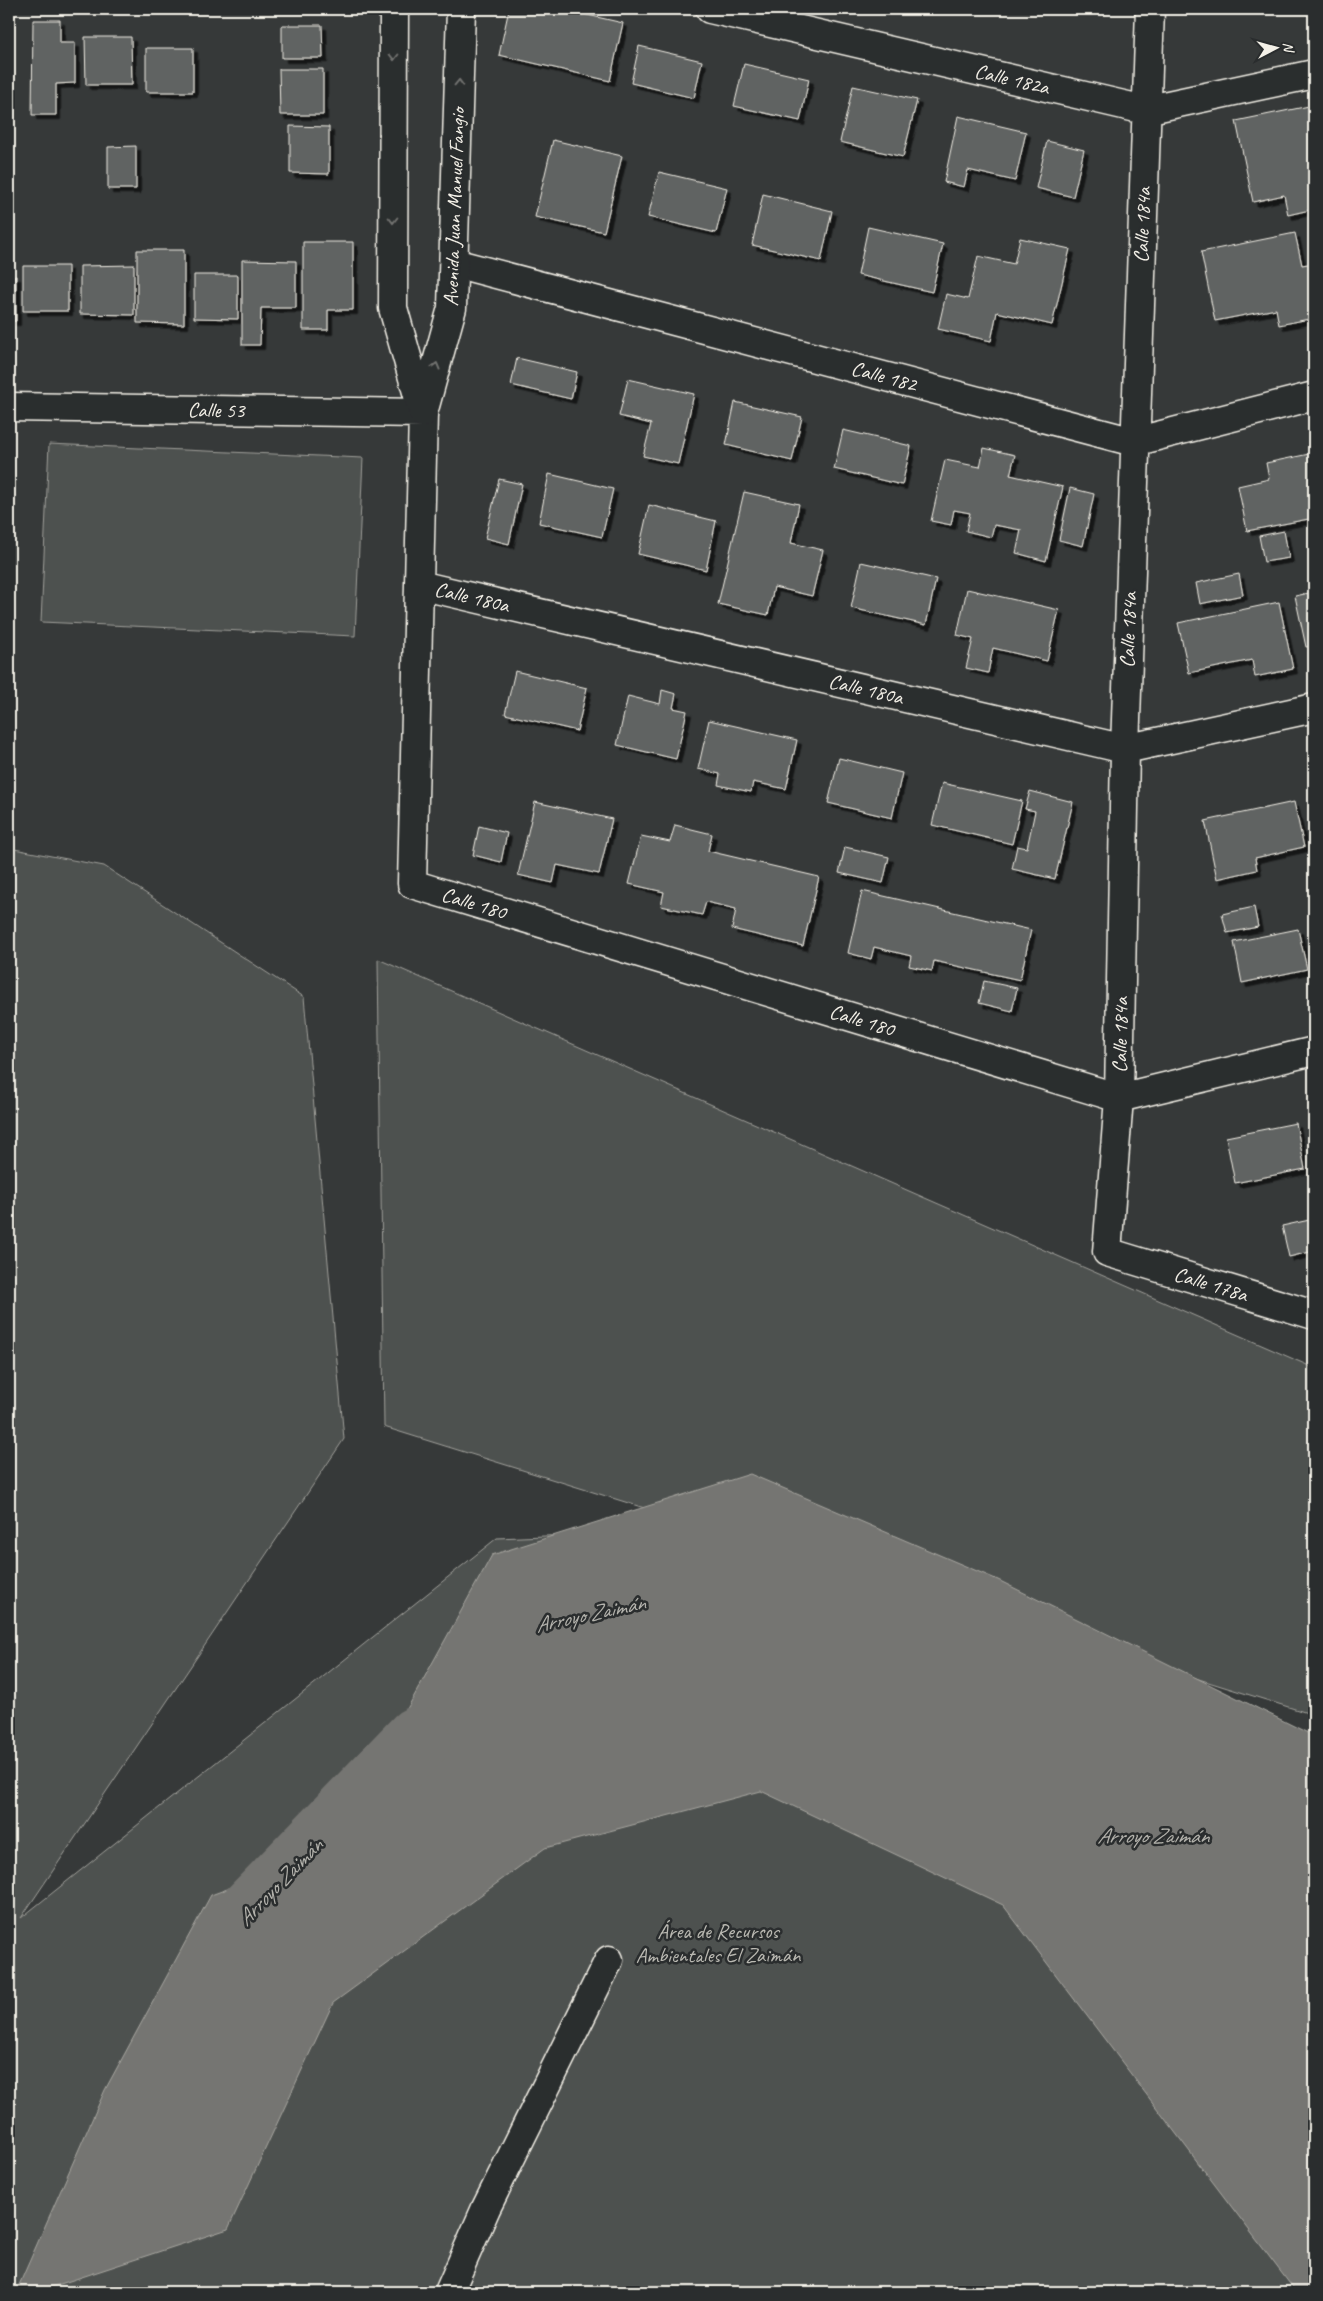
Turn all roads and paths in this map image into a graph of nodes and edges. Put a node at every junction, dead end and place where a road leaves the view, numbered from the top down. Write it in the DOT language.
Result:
graph roads {
  1 [pos="394,9"];
  2 [pos="461,9"];
  3 [pos="710,9"];
  4 [pos="1150,9"];
  5 [pos="1314,74"];
  6 [pos="1145,110"];
  7 [pos="454,263"];
  8 [pos="1314,396"];
  9 [pos="9,407"];
  10 [pos="423,413"];
  11 [pos="1134,442"];
  12 [pos="419,585"];
  13 [pos="1314,708"];
  14 [pos="1125,749"];
  15 [pos="1314,1051"];
  16 [pos="1119,1098"];
  17 [pos="1107,1252"];
  18 [pos="1314,1316"];
  19 [pos="609,1960"];
  20 [pos="449,2292"];
  1 -- 10 [label="street, one-way"];
  7 -- 2 [label="street, Avenida Juan Manuel Fangio, one-way"];
  3 -- 6 [label="street, Calle 182a"];
  4 -- 6 [label="street, Calle 184a"];
  5 -- 6 [label="street, Calle 182a"];
  6 -- 11 [label="street, Calle 184a"];
  10 -- 7 [label="street, Avenida Juan Manuel Fangio, one-way"];
  7 -- 11 [label="street, Calle 182"];
  8 -- 11 [label="street, Calle 182"];
  9 -- 10 [label="street, Calle 53"];
  10 -- 12 [label="street"];
  11 -- 14 [label="street, Calle 184a"];
  12 -- 14 [label="street, Calle 180a"];
  12 -- 16 [label="street, Calle 180"];
  13 -- 14 [label="street, Calle 180a"];
  14 -- 16 [label="street, Calle 184a"];
  15 -- 16 [label="street"];
  16 -- 17 [label="street, Calle 184a"];
  17 -- 18 [label="street, Calle 178a"];
  19 -- 20 [label="street"];
}
